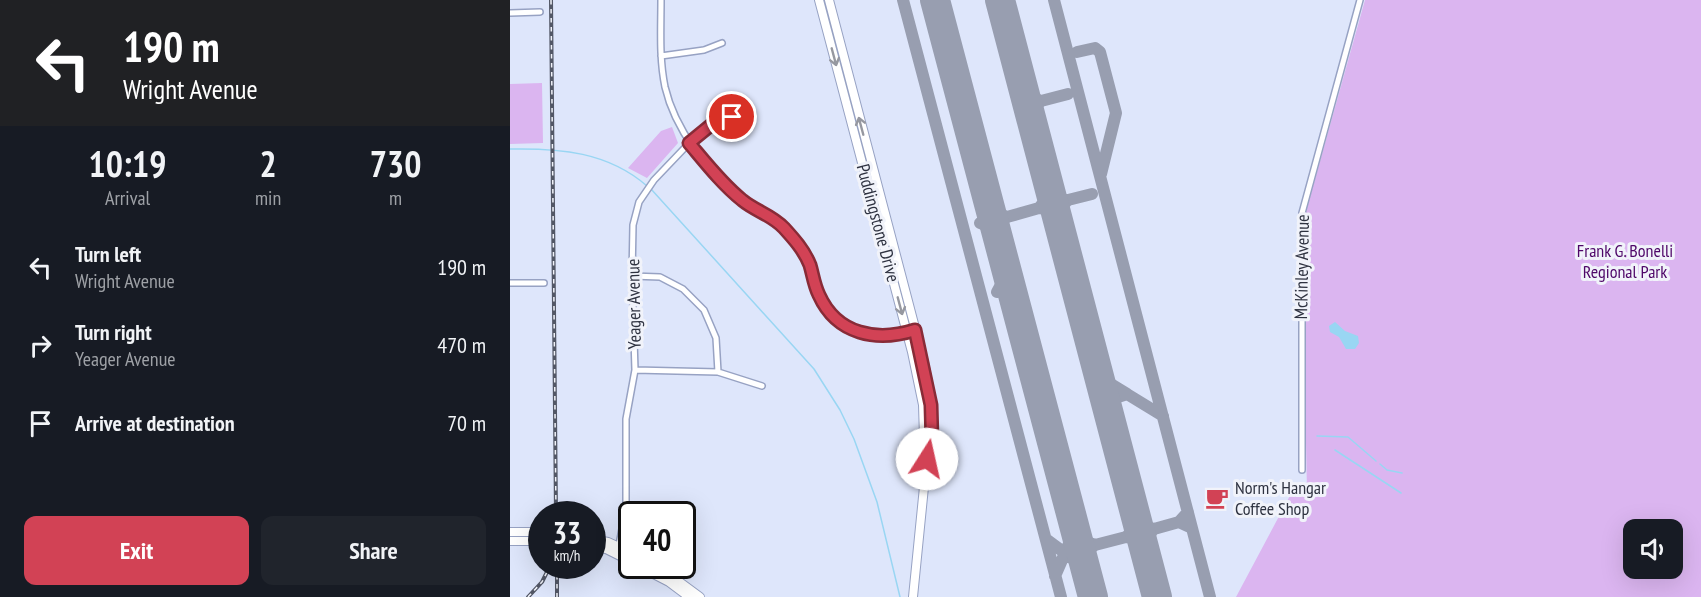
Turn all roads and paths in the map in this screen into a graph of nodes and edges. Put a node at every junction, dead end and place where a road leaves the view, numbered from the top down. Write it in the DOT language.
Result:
graph roads {
  1 [pos="661,0"];
  2 [pos="819,0"];
  3 [pos="829,0"];
  4 [pos="1360,0"];
  5 [pos="540,12"];
  6 [pos="510,13"];
  7 [pos="722,43"];
  8 [pos="662,56"];
  9 [pos="753,113"];
  10 [pos="689,143"];
  11 [pos="632,276"];
  12 [pos="510,283"];
  13 [pos="544,283"];
  14 [pos="911,332"];
  15 [pos="635,370"];
  16 [pos="718,372"];
  17 [pos="762,386"];
  18 [pos="1302,470"];
  19 [pos="626,501"];
  20 [pos="510,532"];
  21 [pos="528,532"];
  22 [pos="510,541"];
  23 [pos="528,541"];
  24 [pos="606,545"];
  25 [pos="606,548"];
  26 [pos="618,550"];
  27 [pos="663,579"];
  28 [pos="676,579"];
  29 [pos="689,597"];
  30 [pos="700,597"];
  31 [pos="913,597"];
  1 -- 8 [label="street"];
  2 -- 14 [label="street, Puddingstone Drive, one-way"];
  14 -- 3 [label="street, Puddingstone Drive, one-way"];
  4 -- 18 [label="street, McKinley Avenue"];
  5 -- 6 [label="street"];
  7 -- 8 [label="street"];
  8 -- 10 [label="street"];
  9 -- 10 [label="street, Yeager Avenue"];
  10 -- 11 [label="street, Yeager Avenue"];
  10 -- 14 [label="street"];
  11 -- 15 [label="street, Yeager Avenue"];
  11 -- 16 [label="street"];
  12 -- 13 [label="street"];
  14 -- 31 [label="street, Puddingstone Drive"];
  15 -- 16 [label="street"];
  15 -- 19 [label="street, Yeager Avenue"];
  16 -- 17 [label="street"];
  20 -- 21 [label="street"];
  22 -- 23 [label="street"];
  24 -- 26 [label="street"];
  25 -- 26 [label="street"];
  27 -- 29 [label="street"];
  28 -- 30 [label="street"];
}
